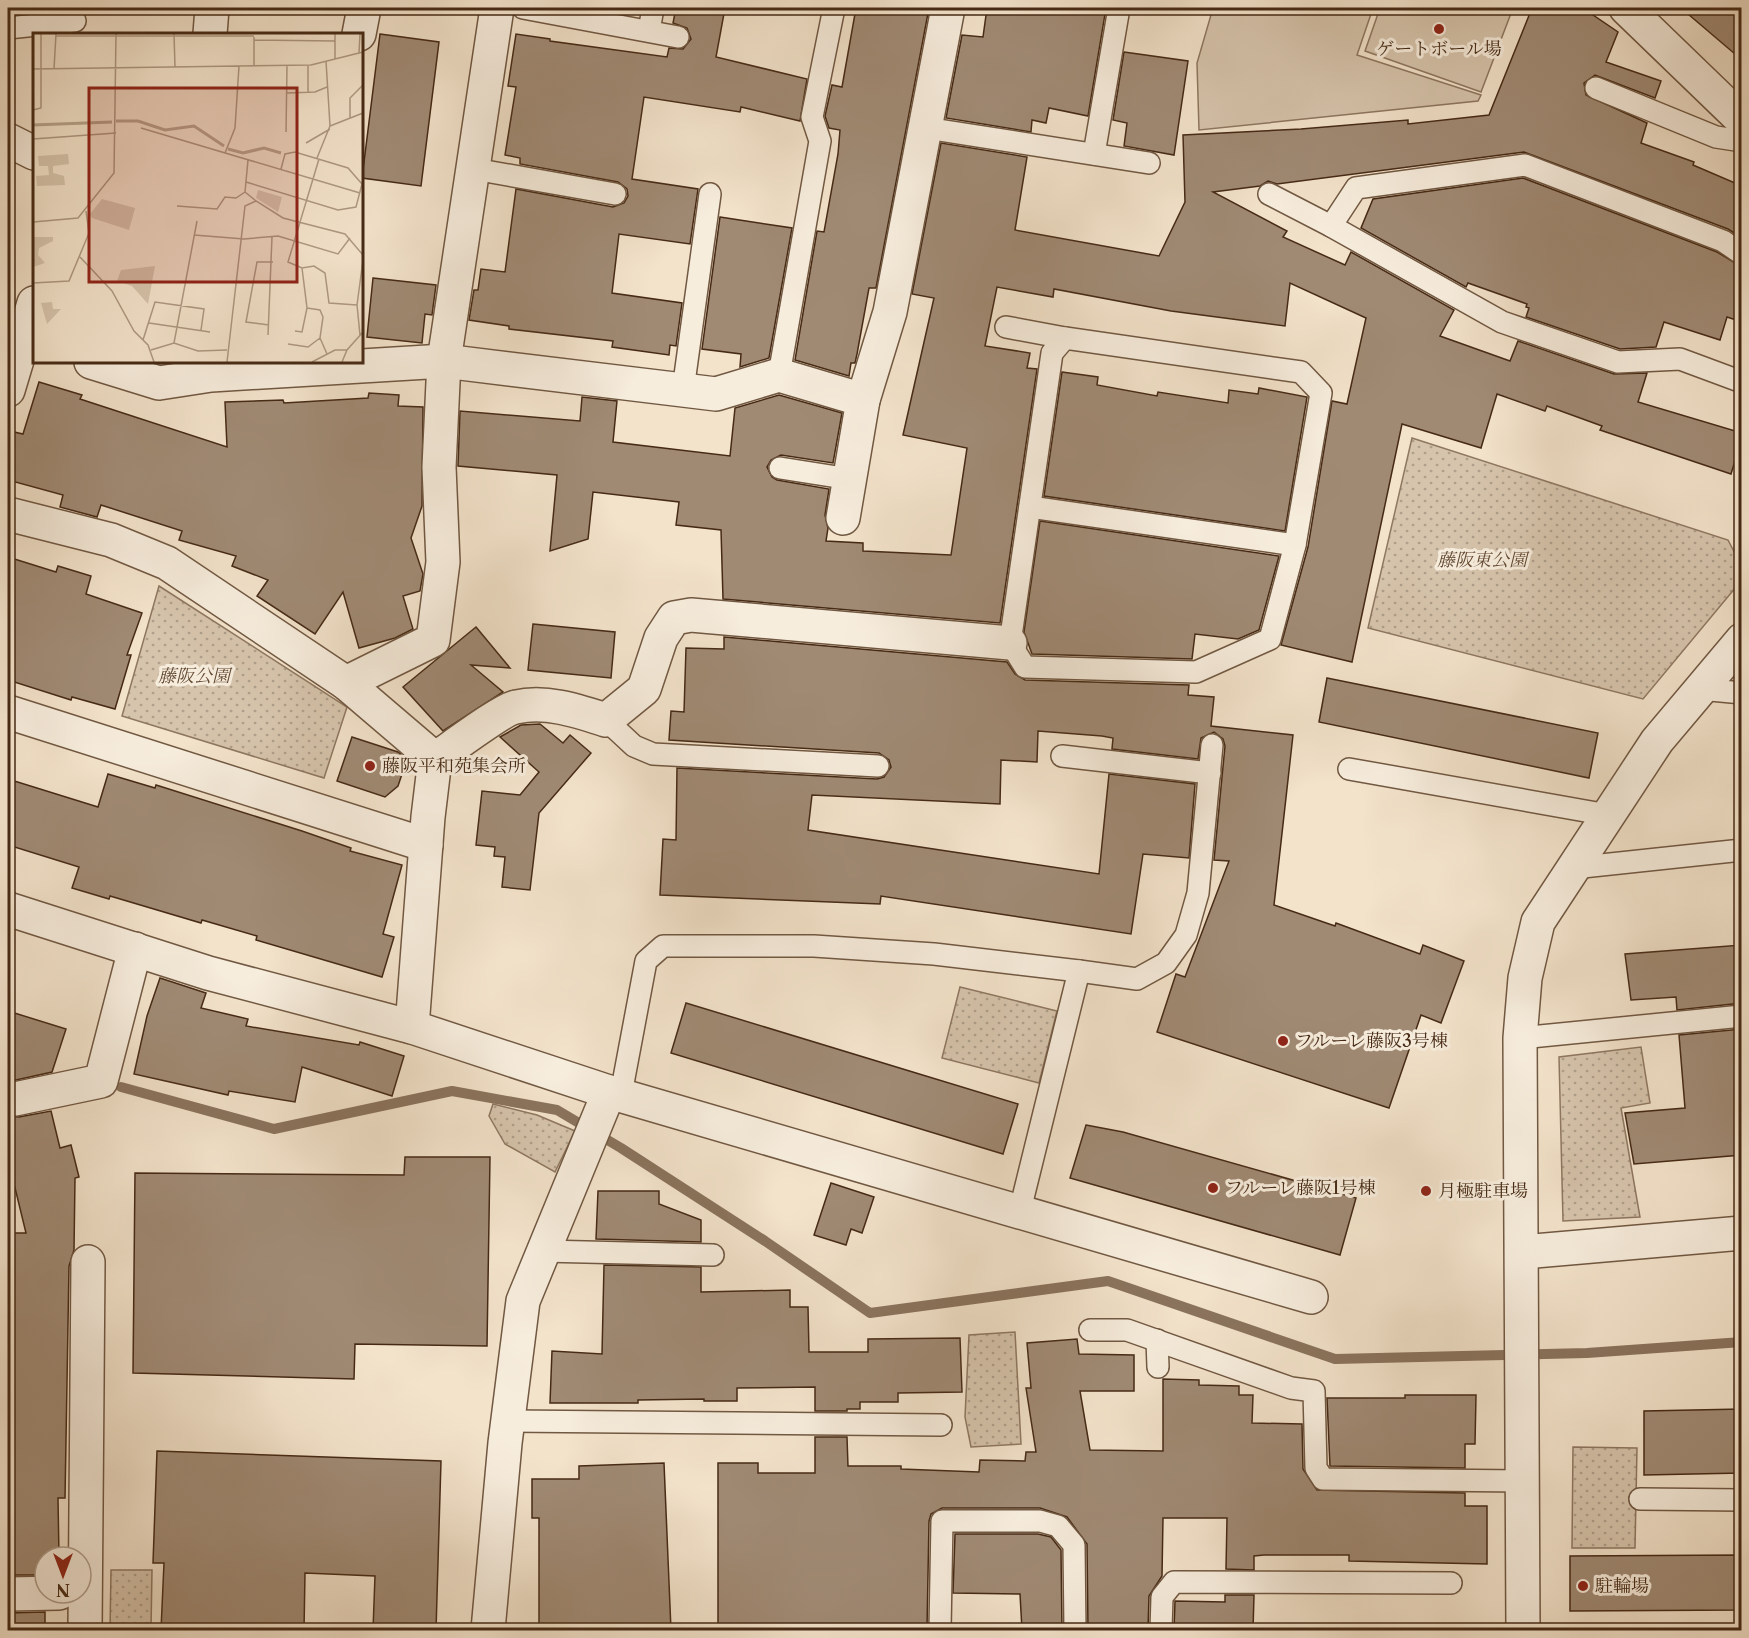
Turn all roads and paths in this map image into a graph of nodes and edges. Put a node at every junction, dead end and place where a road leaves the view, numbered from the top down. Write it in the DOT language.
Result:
graph roads {
  1 [pos="212,8"];
  2 [pos="364,8"];
  3 [pos="497,8"];
  4 [pos="523,8"];
  5 [pos="653,8"];
  6 [pos="834,8"];
  7 [pos="948,8"];
  8 [pos="1119,8"];
  9 [pos="1626,8"];
  10 [pos="75,21"];
  11 [pos="8,28"];
  12 [pos="649,31"];
  13 [pos="210,33"];
  14 [pos="359,33"];
  15 [pos="678,37"];
  16 [pos="1596,88"];
  17 [pos="1742,120"];
  18 [pos="926,128"];
  19 [pos="8,140"];
  20 [pos="1742,141"];
  21 [pos="33,152"];
  22 [pos="1094,154"];
  23 [pos="1149,163"];
  24 [pos="474,169"];
  25 [pos="615,194"];
  26 [pos="710,194"];
  27 [pos="1269,194"];
  28 [pos="1331,226"];
  29 [pos="1742,254"];
  30 [pos="33,306"];
  31 [pos="1006,327"];
  32 [pos="1065,338"];
  33 [pos="22,339"];
  34 [pos="444,361"];
  35 [pos="94,363"];
  36 [pos="211,368"];
  37 [pos="779,375"];
  38 [pos="1742,382"];
  39 [pos="8,390"];
  40 [pos="682,390"];
  41 [pos="863,400"];
  42 [pos="780,468"];
  43 [pos="850,479"];
  44 [pos="1030,507"];
  45 [pos="8,514"];
  46 [pos="843,518"];
  47 [pos="1295,545"];
  48 [pos="1742,640"];
  49 [pos="1010,643"];
  50 [pos="346,683"];
  51 [pos="1700,689"];
  52 [pos="1742,693"];
  53 [pos="8,712"];
  54 [pos="606,720"];
  55 [pos="1212,745"];
  56 [pos="1062,756"];
  57 [pos="435,759"];
  58 [pos="878,766"];
  59 [pos="1349,769"];
  60 [pos="1210,773"];
  61 [pos="1608,816"];
  62 [pos="426,845"];
  63 [pos="1742,850"];
  64 [pos="1574,868"];
  65 [pos="8,909"];
  66 [pos="135,949"];
  67 [pos="1078,971"];
  68 [pos="1742,1016"];
  69 [pos="412,1027"];
  70 [pos="1520,1038"];
  71 [pos="8,1097"];
  72 [pos="610,1099"];
  73 [pos="1019,1214"];
  74 [pos="1742,1233"];
  75 [pos="543,1251"];
  76 [pos="1523,1252"];
  77 [pos="713,1255"];
  78 [pos="88,1262"];
  79 [pos="1311,1297"];
  80 [pos="1090,1330"];
  81 [pos="1157,1340"];
  82 [pos="1158,1367"];
  83 [pos="508,1420"];
  84 [pos="941,1425"];
  85 [pos="1523,1480"];
  86 [pos="1640,1499"];
  87 [pos="1742,1500"];
  88 [pos="77,1545"];
  89 [pos="1451,1583"];
  90 [pos="8,1594"];
  91 [pos="33,1594"];
  92 [pos="78,1605"];
  93 [pos="85,1630"];
  94 [pos="488,1630"];
  95 [pos="940,1630"];
  96 [pos="1075,1630"];
  97 [pos="1161,1630"];
  98 [pos="1523,1630"];
  1 -- 13 [label="street"];
  2 -- 14 [label="street"];
  3 -- 24 [label="street"];
  4 -- 12 [label="lane"];
  5 -- 12 [label="lane"];
  6 -- 37 [label="lane"];
  7 -- 18 [label="street"];
  8 -- 22 [label="lane"];
  9 -- 17 [label="street"];
  10 -- 11 [label="lane"];
  12 -- 15 [label="lane"];
  16 -- 20 [label="lane"];
  18 -- 22 [label="lane"];
  18 -- 41 [label="street"];
  19 -- 21 [label="street"];
  22 -- 23 [label="lane"];
  24 -- 25 [label="lane"];
  24 -- 34 [label="street"];
  26 -- 40 [label="lane"];
  27 -- 28 [label="lane"];
  28 -- 29 [label="lane"];
  28 -- 38 [label="lane"];
  30 -- 33 [label="street"];
  31 -- 32 [label="lane"];
  32 -- 44 [label="lane"];
  32 -- 47 [label="lane"];
  33 -- 39 [label="street"];
  34 -- 36 [label="street"];
  34 -- 40 [label="street"];
  34 -- 50 [label="street"];
  35 -- 36 [label="street"];
  37 -- 40 [label="street"];
  37 -- 41 [label="street"];
  41 -- 43 [label="street"];
  42 -- 43 [label="lane"];
  43 -- 46 [label="street"];
  44 -- 47 [label="lane"];
  44 -- 49 [label="lane"];
  45 -- 50 [label="street"];
  47 -- 49 [label="lane"];
  48 -- 51 [label="street"];
  49 -- 54 [label="street"];
  50 -- 57 [label="street"];
  51 -- 52 [label="lane"];
  51 -- 61 [label="street"];
  53 -- 62 [label="street"];
  54 -- 57 [label="street"];
  54 -- 58 [label="lane"];
  55 -- 60 [label="lane"];
  56 -- 60 [label="lane"];
  57 -- 62 [label="street"];
  59 -- 61 [label="lane"];
  60 -- 67 [label="lane"];
  61 -- 64 [label="street"];
  62 -- 69 [label="street"];
  63 -- 64 [label="lane"];
  64 -- 70 [label="street"];
  65 -- 66 [label="street"];
  66 -- 69 [label="street"];
  66 -- 71 [label="street"];
  67 -- 72 [label="lane"];
  67 -- 73 [label="lane"];
  68 -- 70 [label="lane"];
  69 -- 72 [label="street"];
  70 -- 76 [label="street"];
  72 -- 73 [label="street"];
  72 -- 75 [label="street"];
  73 -- 79 [label="street"];
  74 -- 76 [label="street"];
  75 -- 77 [label="lane"];
  75 -- 83 [label="street"];
  76 -- 85 [label="street"];
  78 -- 88 [label="street"];
  80 -- 81 [label="lane"];
  81 -- 82 [label="lane"];
  81 -- 85 [label="lane"];
  83 -- 84 [label="lane"];
  83 -- 94 [label="street"];
  85 -- 98 [label="street"];
  86 -- 87 [label="lane"];
  89 -- 97 [label="lane"];
  90 -- 91 [label="street"];
  92 -- 93 [label="street"];
  95 -- 96 [label="lane"];
}
